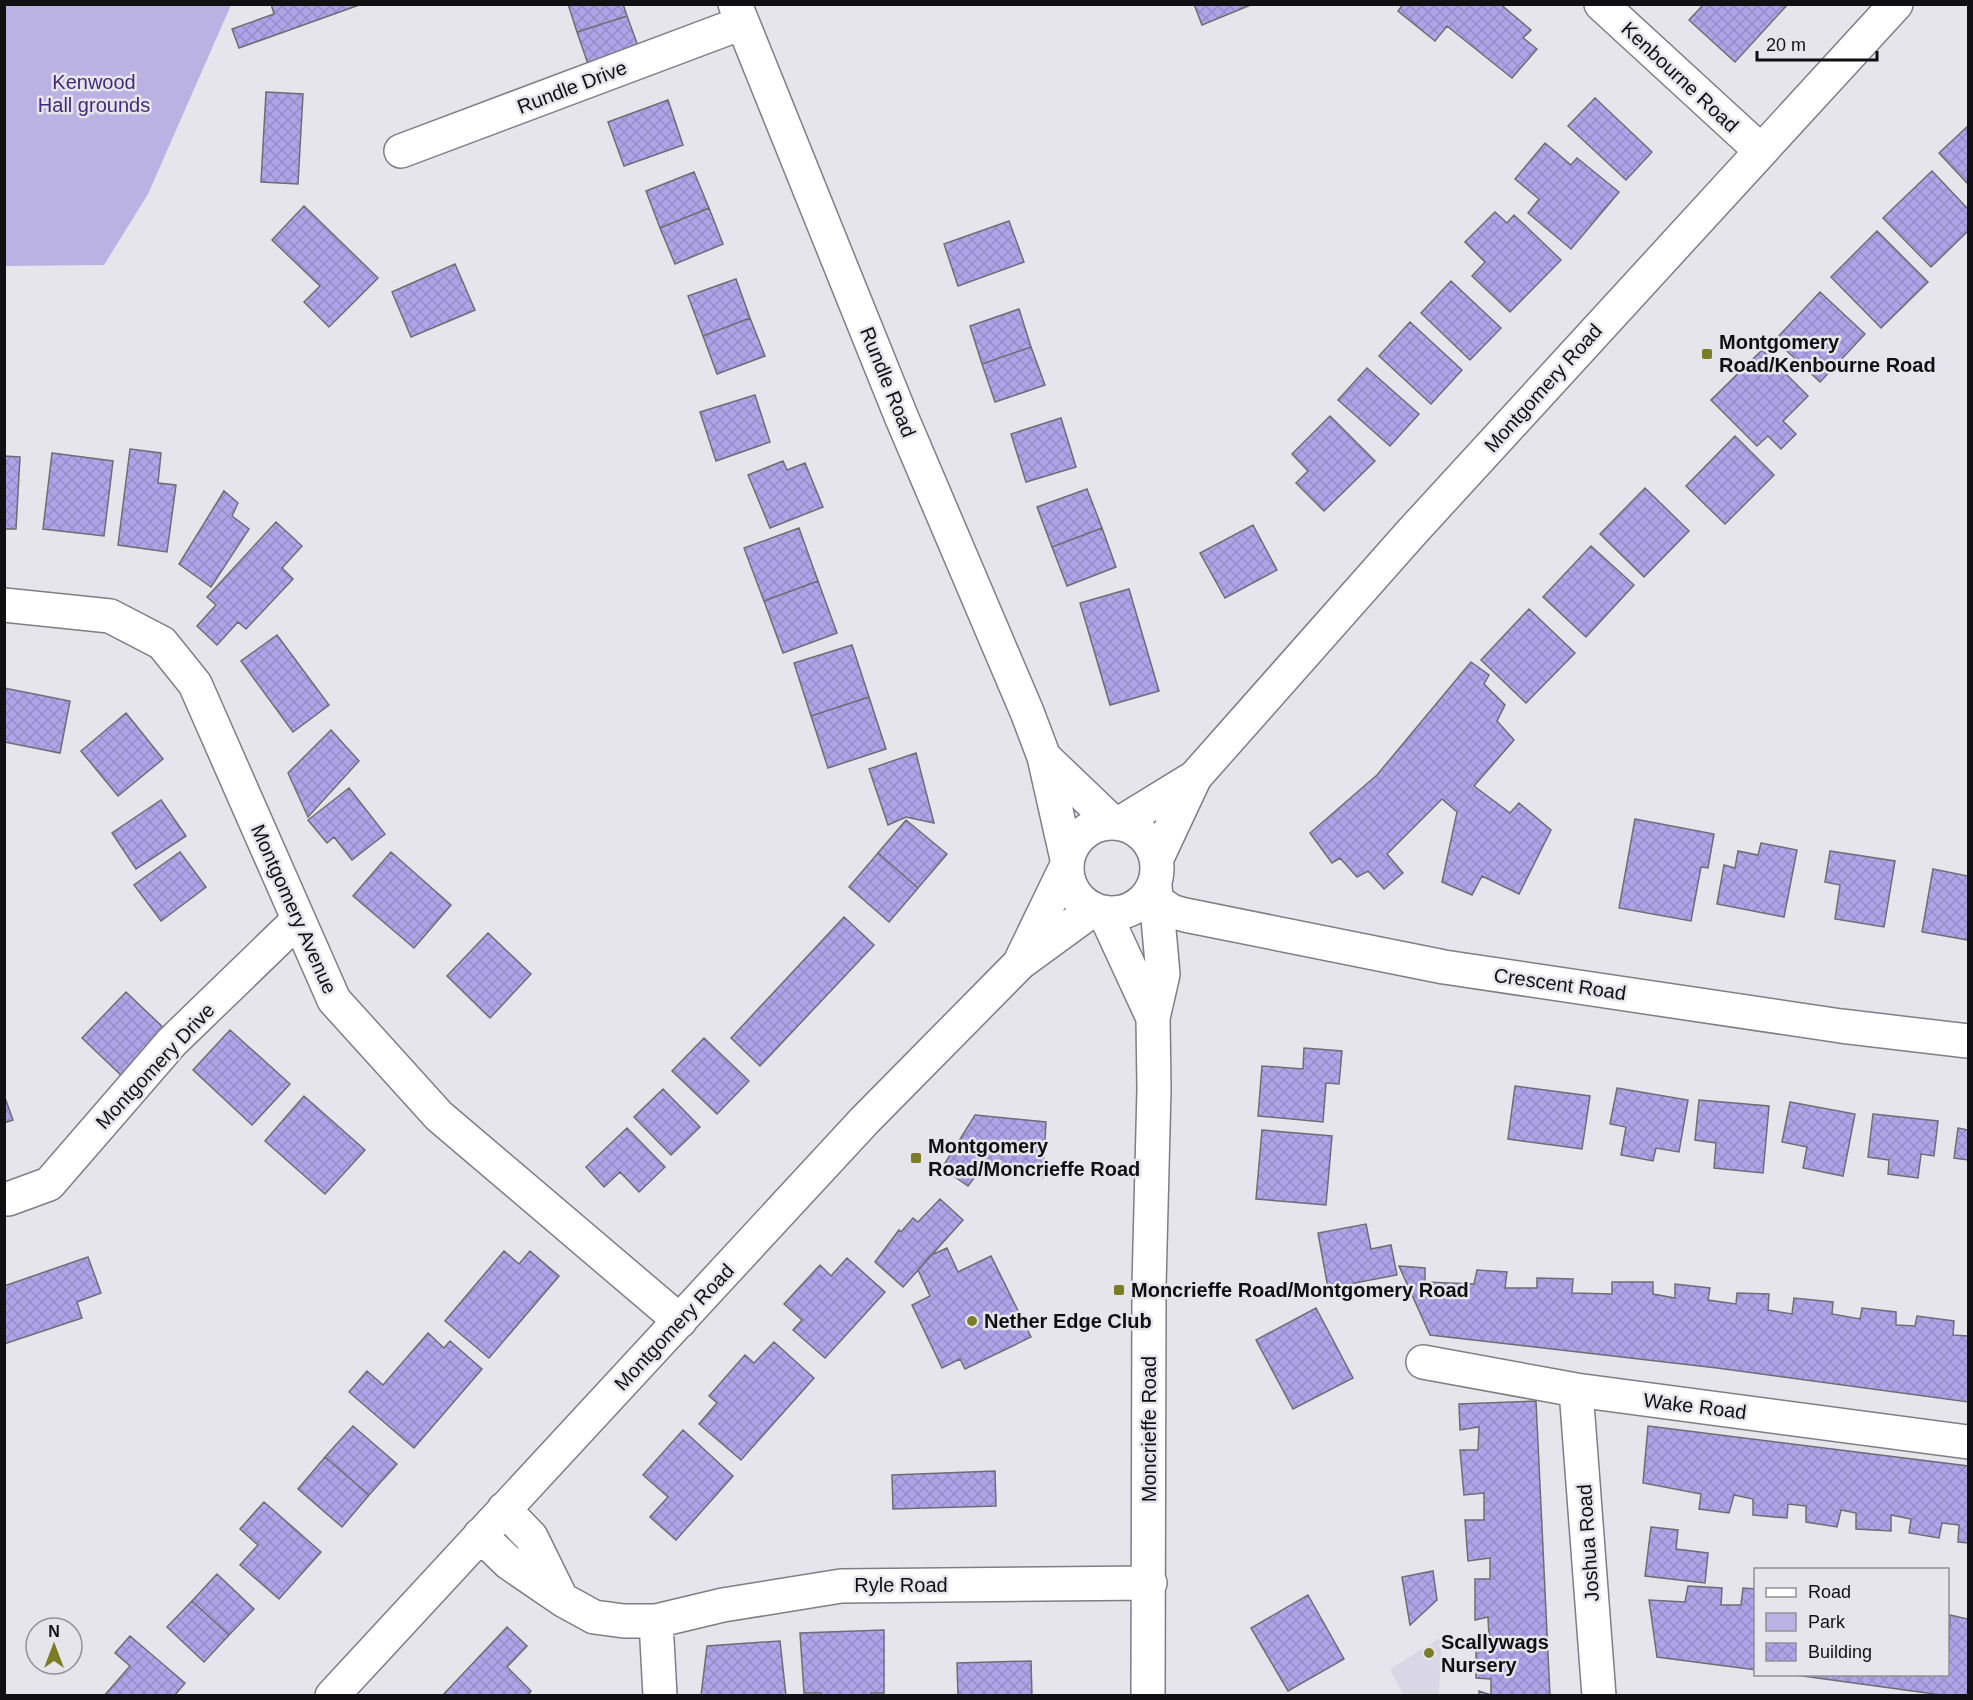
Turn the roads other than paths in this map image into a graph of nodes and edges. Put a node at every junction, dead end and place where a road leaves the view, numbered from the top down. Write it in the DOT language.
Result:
graph roads {
  1 [pos="1601,4"];
  2 [pos="1896,4"];
  3 [pos="738,14"];
  4 [pos="1760,150"];
  5 [pos="401,151"];
  6 [pos="4,604"];
  7 [pos="1044,757"];
  8 [pos="1195,777"];
  9 [pos="1116,822"];
  10 [pos="1067,862"];
  11 [pos="1156,881"];
  12 [pos="1099,911"];
  13 [pos="297,921"];
  14 [pos="1020,963"];
  15 [pos="1153,1018"];
  16 [pos="1968,1041"];
  17 [pos="8,1199"];
  18 [pos="680,1321"];
  19 [pos="1423,1362"];
  20 [pos="1576,1390"];
  21 [pos="1968,1442"];
  22 [pos="504,1509"];
  23 [pos="480,1534"];
  24 [pos="1150,1583"];
  25 [pos="562,1600"];
  26 [pos="656,1621"];
  27 [pos="332,1695"];
  28 [pos="660,1695"];
  29 [pos="1148,1695"];
  30 [pos="1599,1695"];
  1 -- 4 [label="street, Kenbourne Road"];
  2 -- 4 [label="street, Montgomery Road"];
  3 -- 5 [label="street, Rundle Drive"];
  3 -- 7 [label="street, Rundle Road"];
  4 -- 8 [label="street, Montgomery Road"];
  6 -- 13 [label="street, Montgomery Avenue"];
  7 -- 9 [label="street, Rundle Road"];
  7 -- 10 [label="street, Rundle Road"];
  8 -- 9 [label="street, Montgomery Road"];
  8 -- 11 [label="street, Montgomery Road"];
  9 -- 10 [label="street"];
  9 -- 11 [label="street"];
  10 -- 12 [label="street"];
  10 -- 14 [label="street, Montgomery Road"];
  11 -- 12 [label="street"];
  11 -- 15 [label="street, Moncrieffe Road"];
  11 -- 16 [label="street, Crescent Road"];
  12 -- 14 [label="street, Montgomery Road"];
  12 -- 15 [label="street, Moncrieffe Road"];
  13 -- 17 [label="street, Montgomery Drive"];
  13 -- 18 [label="street, Montgomery Avenue"];
  14 -- 18 [label="street, Montgomery Road"];
  15 -- 24 [label="street, Moncrieffe Road"];
  18 -- 22 [label="street, Montgomery Road"];
  19 -- 20 [label="street, Wake Road"];
  20 -- 21 [label="street, Wake Road"];
  20 -- 30 [label="street, Joshua Road"];
  22 -- 23 [label="street, Montgomery Road"];
  22 -- 25 [label="street"];
  23 -- 25 [label="street, Ryle Road"];
  23 -- 27 [label="street, Montgomery Road"];
  24 -- 26 [label="street, Ryle Road"];
  24 -- 29 [label="street, Moncrieffe Road"];
  25 -- 26 [label="street, Ryle Road"];
  26 -- 28 [label="street"];
}
